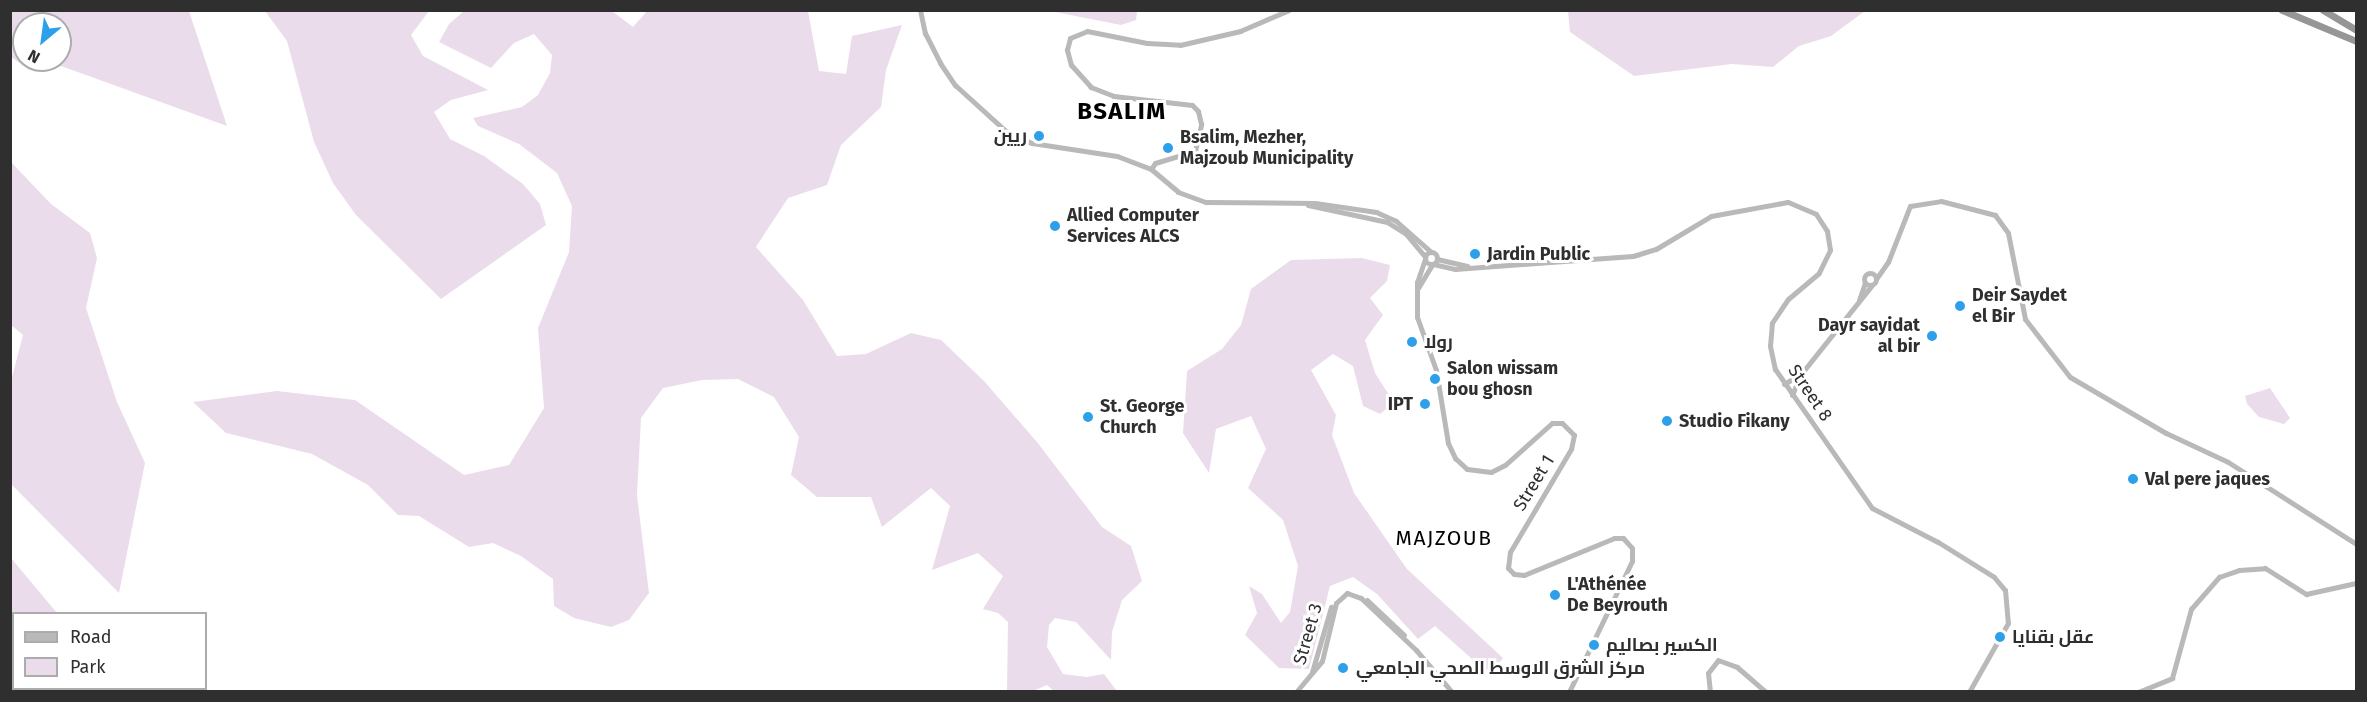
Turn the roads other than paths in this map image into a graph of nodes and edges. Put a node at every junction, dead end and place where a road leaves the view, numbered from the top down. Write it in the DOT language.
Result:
graph roads {
  1 [pos="920,10"];
  2 [pos="1289,10"];
  3 [pos="2282,10"];
  4 [pos="2323,10"];
  5 [pos="2356,30"];
  6 [pos="2356,41"];
  7 [pos="1151,169"];
  8 [pos="1306,205"];
  9 [pos="1431,252"];
  10 [pos="1425,258"];
  11 [pos="1437,259"];
  12 [pos="1432,265"];
  13 [pos="1472,266"];
  14 [pos="1875,276"];
  15 [pos="1865,282"];
  16 [pos="1872,285"];
  17 [pos="1418,290"];
  18 [pos="1859,302"];
  19 [pos="1801,374"];
  20 [pos="1784,384"];
  21 [pos="1792,395"];
  22 [pos="2356,544"];
  23 [pos="2356,583"];
  24 [pos="1296,692"];
  25 [pos="1452,692"];
  26 [pos="1569,692"];
  27 [pos="1710,692"];
  28 [pos="1766,692"];
  29 [pos="1969,692"];
  30 [pos="2138,692"];
  1 -- 7 [label="street"];
  2 -- 7 [label="street"];
  3 -- 6 [label="highway"];
  4 -- 5 [label="highway"];
  7 -- 8 [label="street"];
  8 -- 9 [label="street"];
  8 -- 10 [label="street"];
  9 -- 10 [label="street"];
  9 -- 11 [label="street"];
  10 -- 12 [label="street"];
  10 -- 17 [label="street, Street 1"];
  11 -- 12 [label="street"];
  11 -- 13 [label="street, Street 8"];
  12 -- 13 [label="street, Street 8"];
  12 -- 17 [label="street"];
  13 -- 20 [label="street, Street 8"];
  14 -- 15 [label="street"];
  14 -- 16 [label="street"];
  14 -- 22 [label="street"];
  15 -- 16 [label="street"];
  15 -- 18 [label="street"];
  16 -- 18 [label="street"];
  17 -- 26 [label="street, Street 1"];
  18 -- 19 [label="street"];
  19 -- 20 [label="street"];
  19 -- 21 [label="street"];
  20 -- 21 [label="street, Street 8"];
  21 -- 29 [label="street, Street 8"];
  23 -- 30 [label="street"];
  24 -- 25 [label="street, Street 3"];
  27 -- 28 [label="street"];
}
